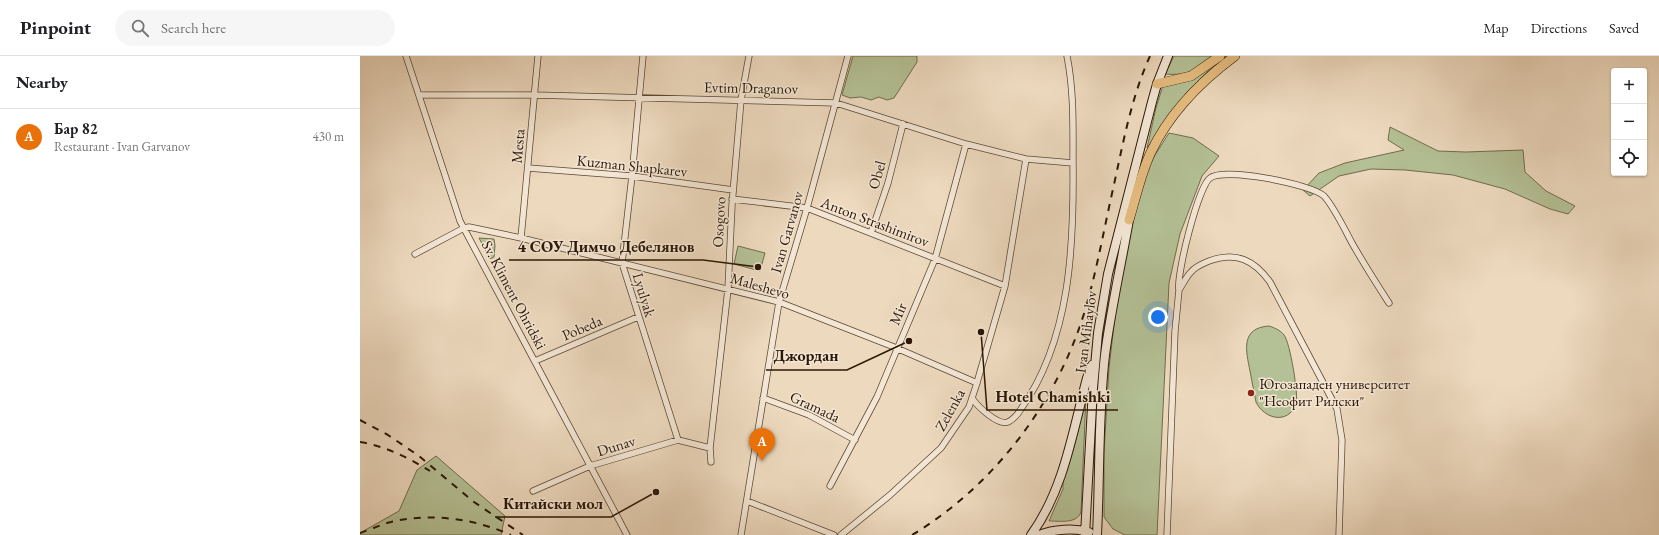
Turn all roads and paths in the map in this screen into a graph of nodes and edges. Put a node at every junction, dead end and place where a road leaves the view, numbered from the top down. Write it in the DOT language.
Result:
graph roads {
  1 [pos="406,56"];
  2 [pos="538,56"];
  3 [pos="643,56"];
  4 [pos="749,56"];
  5 [pos="848,56"];
  6 [pos="1067,56"];
  7 [pos="1168,56"];
  8 [pos="1220,56"];
  9 [pos="1235,56"];
  10 [pos="1157,84"];
  11 [pos="420,95"];
  12 [pos="534,95"];
  13 [pos="638,98"];
  14 [pos="741,100"];
  15 [pos="836,103"];
  16 [pos="903,124"];
  17 [pos="1143,137"];
  18 [pos="966,144"];
  19 [pos="1026,159"];
  20 [pos="1073,162"];
  21 [pos="528,168"];
  22 [pos="632,176"];
  23 [pos="733,190"];
  24 [pos="732,199"];
  25 [pos="807,208"];
  26 [pos="1129,220"];
  27 [pos="464,228"];
  28 [pos="871,233"];
  29 [pos="521,238"];
  30 [pos="415,254"];
  31 [pos="935,259"];
  32 [pos="622,262"];
  33 [pos="1005,286"];
  34 [pos="728,289"];
  35 [pos="1180,290"];
  36 [pos="779,302"];
  37 [pos="1389,303"];
  38 [pos="638,317"];
  39 [pos="897,348"];
  40 [pos="1095,357"];
  41 [pos="535,361"];
  42 [pos="977,382"];
  43 [pos="763,398"];
  44 [pos="972,398"];
  45 [pos="678,440"];
  46 [pos="855,440"];
  47 [pos="710,448"];
  48 [pos="711,462"];
  49 [pos="590,466"];
  50 [pos="830,486"];
  51 [pos="533,492"];
  52 [pos="747,501"];
  53 [pos="1085,533"];
  54 [pos="626,535"];
  55 [pos="741,535"];
  56 [pos="834,535"];
  57 [pos="841,535"];
  58 [pos="1031,535"];
  59 [pos="1039,535"];
  60 [pos="1098,535"];
  61 [pos="1167,535"];
  62 [pos="1339,535"];
  1 -- 11 [label="street, Sv. Kliment Ohridski"];
  2 -- 12 [label="street, Mesta"];
  3 -- 13 [label="street, Lyulyak"];
  4 -- 14 [label="street, Osogovo"];
  5 -- 15 [label="street, Ivan Garvanov"];
  6 -- 20 [label="street"];
  7 -- 10 [label="main road, Ivan Mihaylov"];
  8 -- 10 [label="main road"];
  9 -- 26 [label="main road"];
  10 -- 17 [label="main road, Ivan Mihaylov"];
  11 -- 12 [label="street, Evtim Draganov"];
  11 -- 27 [label="street, Sv. Kliment Ohridski"];
  12 -- 13 [label="street, Evtim Draganov"];
  12 -- 21 [label="street, Mesta"];
  13 -- 14 [label="street, Evtim Draganov"];
  13 -- 22 [label="street, Lyulyak"];
  14 -- 15 [label="street, Evtim Draganov"];
  14 -- 23 [label="street, Osogovo"];
  15 -- 16 [label="street, Evtim Draganov"];
  15 -- 25 [label="street, Ivan Garvanov"];
  16 -- 18 [label="street, Evtim Draganov"];
  16 -- 28 [label="street, Obel"];
  17 -- 26 [label="main road, Ivan Mihaylov"];
  17 -- 40 [label="main road, Ivan Mihaylov"];
  18 -- 19 [label="street, Evtim Draganov"];
  18 -- 31 [label="street, Mir"];
  19 -- 20 [label="street, Evtim Draganov"];
  19 -- 33 [label="street, Zelenka"];
  20 -- 44 [label="street"];
  21 -- 22 [label="street, Kuzman Shapkarev"];
  21 -- 29 [label="street, Mesta"];
  22 -- 23 [label="street, Kuzman Shapkarev"];
  22 -- 32 [label="street, Lyulyak"];
  23 -- 24 [label="street, Osogovo"];
  24 -- 25 [label="street, Anton Strashimirov"];
  24 -- 34 [label="street, Osogovo"];
  25 -- 28 [label="street, Anton Strashimirov"];
  25 -- 36 [label="street, Ivan Garvanov"];
  26 -- 60 [label="main road, Ivan Mihaylov"];
  27 -- 29 [label="street, Maleshevo"];
  27 -- 30 [label="street"];
  27 -- 41 [label="street, Sv. Kliment Ohridski"];
  28 -- 31 [label="street, Anton Strashimirov"];
  29 -- 32 [label="street, Maleshevo"];
  31 -- 33 [label="street, Anton Strashimirov"];
  31 -- 39 [label="street, Mir"];
  32 -- 34 [label="street, Maleshevo"];
  32 -- 38 [label="street, Lyulyak"];
  33 -- 42 [label="street, Zelenka"];
  34 -- 36 [label="street, Maleshevo"];
  34 -- 47 [label="street, Osogovo"];
  35 -- 37 [label="street"];
  35 -- 61 [label="street"];
  35 -- 62 [label="street"];
  36 -- 39 [label="street, Maleshevo"];
  36 -- 43 [label="street, Ivan Garvanov"];
  38 -- 41 [label="street, Pobeda"];
  38 -- 45 [label="street, Lyulyak"];
  39 -- 42 [label="street, Maleshevo"];
  39 -- 46 [label="street, Mir"];
  40 -- 53 [label="main road, Ivan Mihaylov"];
  40 -- 58 [label="main road"];
  41 -- 49 [label="street, Sv. Kliment Ohridski"];
  42 -- 44 [label="street, Zelenka"];
  43 -- 46 [label="street, Gramada"];
  43 -- 52 [label="street, Ivan Garvanov"];
  44 -- 57 [label="street, Zelenka"];
  45 -- 47 [label="street"];
  45 -- 49 [label="street, Dunav"];
  46 -- 50 [label="street, Mir"];
  47 -- 48 [label="street, Osogovo"];
  49 -- 51 [label="street, Dunav"];
  49 -- 54 [label="street, Sv. Kliment Ohridski"];
  52 -- 55 [label="street, Ivan Garvanov"];
  52 -- 56 [label="street"];
  53 -- 59 [label="main road"];
  53 -- 60 [label="main road"];
}
